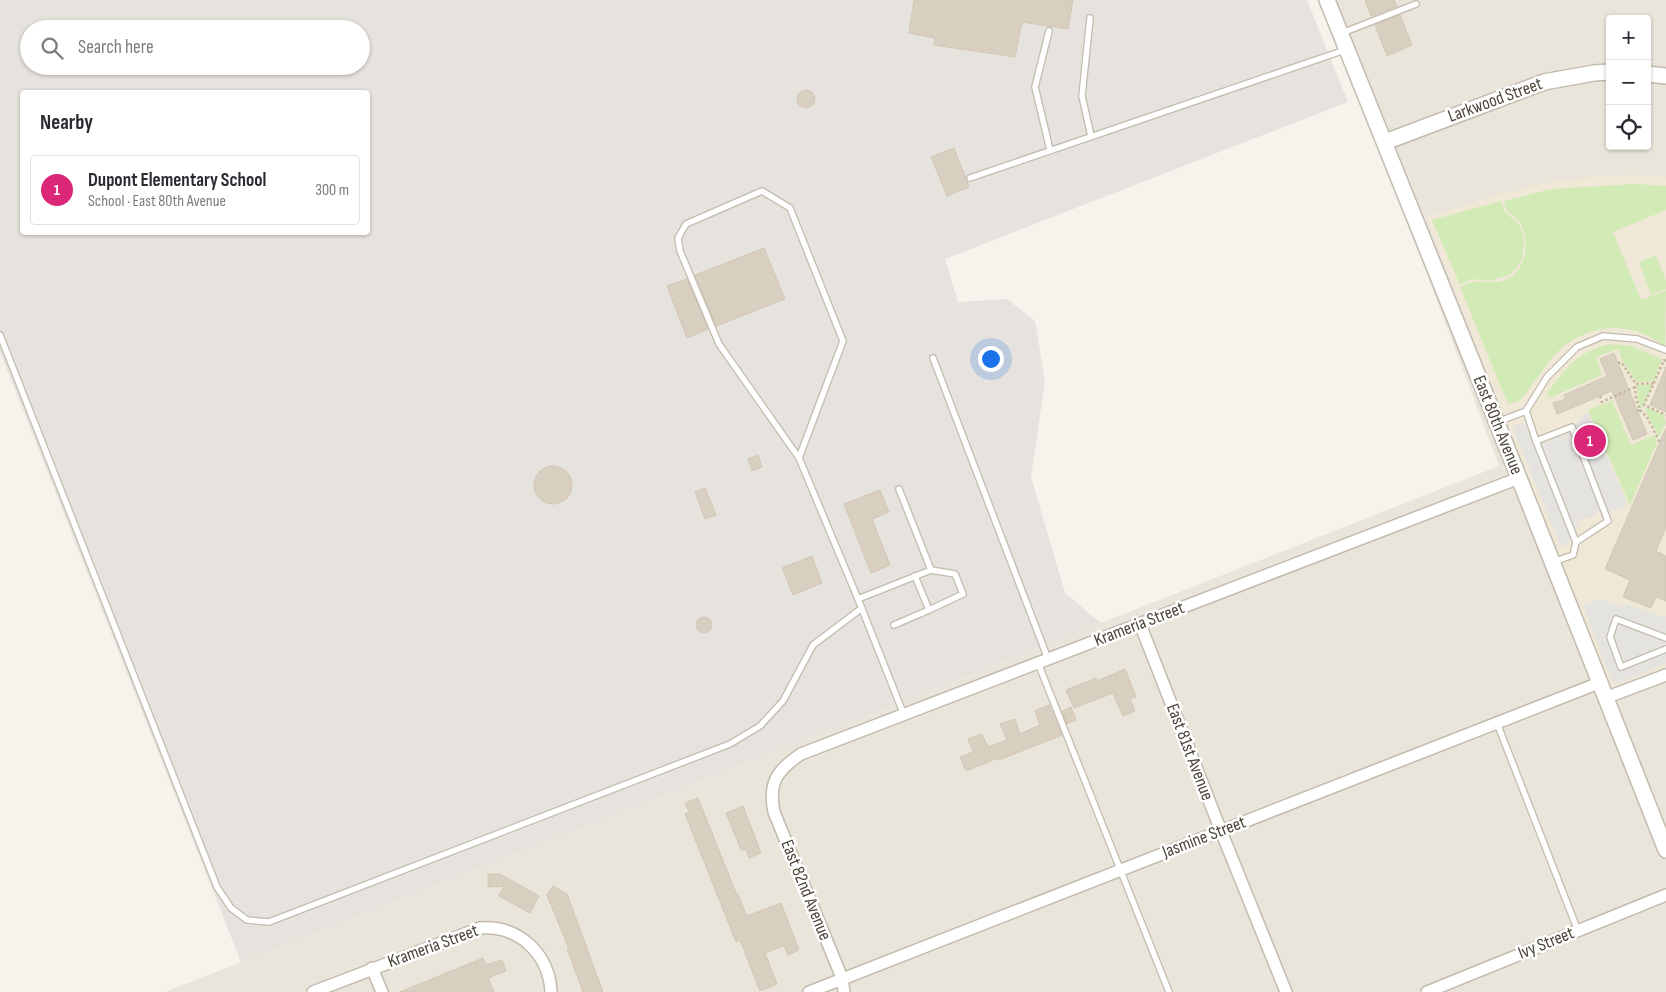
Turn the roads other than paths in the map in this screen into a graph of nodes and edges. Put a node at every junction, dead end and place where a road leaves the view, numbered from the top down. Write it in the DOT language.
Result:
graph roads {
  1 [pos="1327,0"];
  2 [pos="1416,4"];
  3 [pos="1090,18"];
  4 [pos="1049,30"];
  5 [pos="1340,33"];
  6 [pos="1347,50"];
  7 [pos="1606,72"];
  8 [pos="1651,74"];
  9 [pos="1666,76"];
  10 [pos="1091,136"];
  11 [pos="1385,142"];
  12 [pos="1050,150"];
  13 [pos="970,178"];
  14 [pos="0,335"];
  15 [pos="1666,350"];
  16 [pos="933,358"];
  17 [pos="1526,411"];
  18 [pos="1497,422"];
  19 [pos="1536,441"];
  20 [pos="799,458"];
  21 [pos="1519,478"];
  22 [pos="899,489"];
  23 [pos="1576,542"];
  24 [pos="1552,562"];
  25 [pos="931,570"];
  26 [pos="915,576"];
  27 [pos="858,598"];
  28 [pos="862,608"];
  29 [pos="929,610"];
  30 [pos="1140,624"];
  31 [pos="894,625"];
  32 [pos="1666,638"];
  33 [pos="1666,649"];
  34 [pos="1043,661"];
  35 [pos="1666,675"];
  36 [pos="1599,683"];
  37 [pos="1605,698"];
  38 [pos="904,715"];
  39 [pos="1497,723"];
  40 [pos="772,788"];
  41 [pos="1221,831"];
  42 [pos="1666,850"];
  43 [pos="1120,870"];
  44 [pos="1666,895"];
  45 [pos="1578,931"];
  46 [pos="372,968"];
  47 [pos="842,978"];
  48 [pos="313,992"];
  49 [pos="382,992"];
  50 [pos="551,992"];
  51 [pos="808,992"];
  52 [pos="844,992"];
  53 [pos="1169,992"];
  54 [pos="1286,992"];
  55 [pos="1427,992"];
  1 -- 5 [label="street, East 80th Avenue"];
  2 -- 5 [label="lane"];
  3 -- 10 [label="lane"];
  4 -- 12 [label="lane"];
  5 -- 6 [label="street, East 80th Avenue"];
  6 -- 10 [label="lane"];
  6 -- 11 [label="street, East 80th Avenue"];
  7 -- 11 [label="street, Larkwood Street"];
  8 -- 9 [label="street"];
  10 -- 12 [label="lane"];
  11 -- 18 [label="street, East 80th Avenue"];
  12 -- 13 [label="lane"];
  14 -- 28 [label="lane"];
  15 -- 17 [label="lane"];
  16 -- 34 [label="lane"];
  17 -- 18 [label="lane"];
  17 -- 19 [label="lane"];
  18 -- 21 [label="street, East 80th Avenue"];
  19 -- 23 [label="lane"];
  19 -- 23 [label="lane"];
  20 -- 20 [label="lane"];
  20 -- 27 [label="lane"];
  21 -- 24 [label="street, East 80th Avenue"];
  21 -- 30 [label="street, Krameria Street"];
  22 -- 25 [label="lane"];
  23 -- 24 [label="lane"];
  24 -- 36 [label="street, East 80th Avenue"];
  25 -- 26 [label="lane"];
  25 -- 29 [label="lane"];
  26 -- 27 [label="lane"];
  26 -- 29 [label="lane"];
  27 -- 28 [label="lane"];
  28 -- 38 [label="lane"];
  29 -- 31 [label="lane"];
  30 -- 34 [label="street, Krameria Street"];
  30 -- 41 [label="street, East 81st Avenue"];
  32 -- 33 [label="lane"];
  34 -- 38 [label="street, Krameria Street"];
  34 -- 43 [label="lane"];
  35 -- 37 [label="street"];
  36 -- 37 [label="street, East 80th Avenue"];
  36 -- 39 [label="street, Jasmine Street"];
  37 -- 42 [label="street, East 80th Avenue"];
  38 -- 40 [label="street, Krameria Street"];
  39 -- 41 [label="street, Jasmine Street"];
  39 -- 45 [label="lane"];
  40 -- 47 [label="street, East 82nd Avenue"];
  41 -- 43 [label="street, Jasmine Street"];
  41 -- 54 [label="street, East 81st Avenue"];
  43 -- 47 [label="street, Jasmine Street"];
  43 -- 53 [label="lane"];
  44 -- 45 [label="street, Ivy Street"];
  45 -- 55 [label="street, Ivy Street"];
  46 -- 48 [label="street, Krameria Street"];
  46 -- 49 [label="street"];
  46 -- 50 [label="street, Krameria Street"];
  47 -- 51 [label="street, Jasmine Street"];
  47 -- 52 [label="street, East 82nd Avenue"];
}
